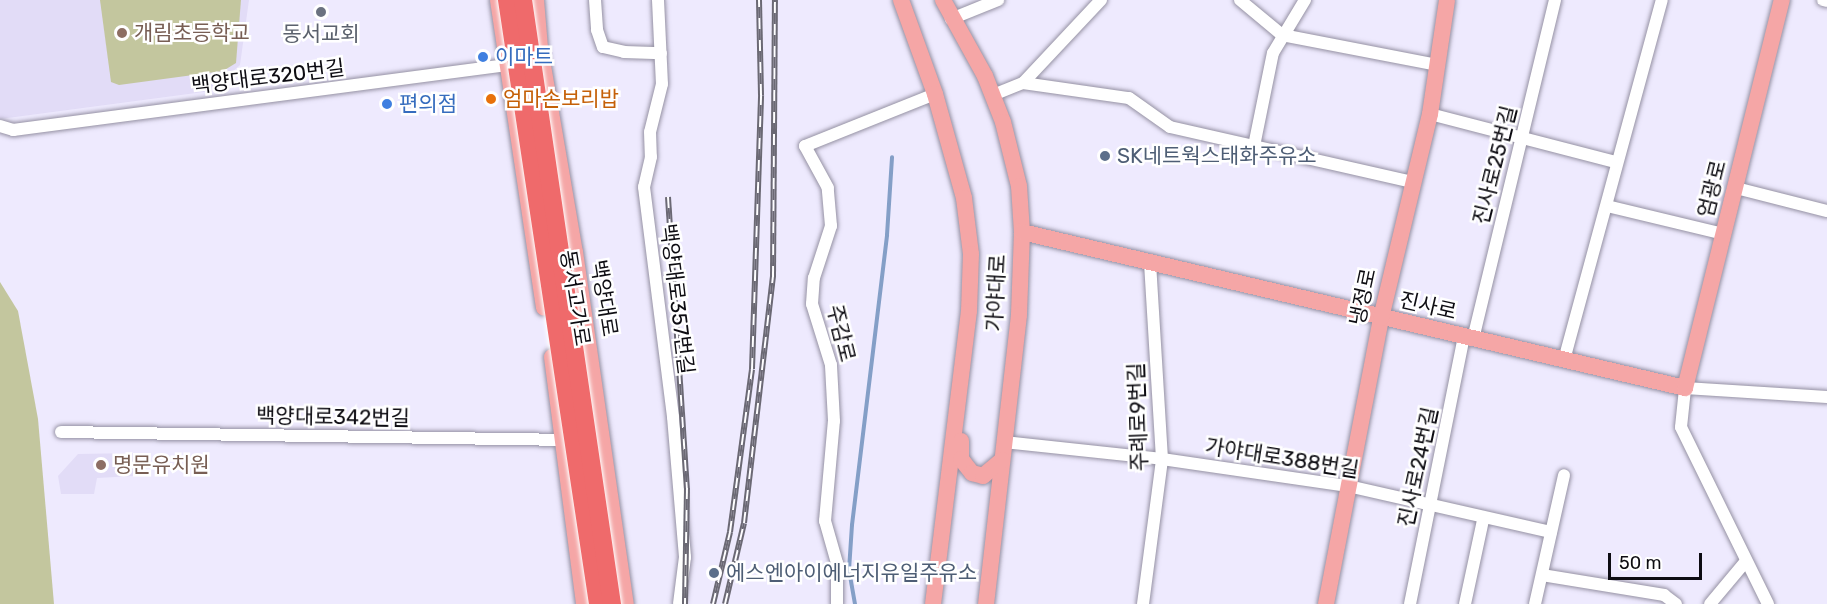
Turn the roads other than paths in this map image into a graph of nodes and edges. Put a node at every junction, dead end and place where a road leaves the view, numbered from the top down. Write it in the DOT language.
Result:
graph roads {
  1 [pos="498,0"];
  2 [pos="507,0"];
  3 [pos="523,0"];
  4 [pos="536,0"];
  5 [pos="595,0"];
  6 [pos="658,0"];
  7 [pos="901,0"];
  8 [pos="944,0"];
  9 [pos="998,0"];
  10 [pos="1101,0"];
  11 [pos="1240,0"];
  12 [pos="1305,0"];
  13 [pos="1447,0"];
  14 [pos="1554,0"];
  15 [pos="1662,0"];
  16 [pos="1782,0"];
  17 [pos="951,19"];
  18 [pos="1282,35"];
  19 [pos="661,53"];
  20 [pos="542,61"];
  21 [pos="506,65"];
  22 [pos="1438,65"];
  23 [pos="1023,83"];
  24 [pos="935,94"];
  25 [pos="993,95"];
  26 [pos="1430,114"];
  27 [pos="0,126"];
  28 [pos="1522,138"];
  29 [pos="1254,146"];
  30 [pos="1616,162"];
  31 [pos="1412,183"];
  32 [pos="1736,188"];
  33 [pos="1606,206"];
  34 [pos="1827,211"];
  35 [pos="1022,232"];
  36 [pos="1724,234"];
  37 [pos="1150,265"];
  38 [pos="1381,318"];
  39 [pos="1469,338"];
  40 [pos="1564,360"];
  41 [pos="962,369"];
  42 [pos="1685,388"];
  43 [pos="1827,397"];
  44 [pos="61,432"];
  45 [pos="563,440"];
  46 [pos="603,440"];
  47 [pos="1004,442"];
  48 [pos="1002,459"];
  49 [pos="1162,459"];
  50 [pos="1564,475"];
  51 [pos="1348,486"];
  52 [pos="1430,504"];
  53 [pos="1483,519"];
  54 [pos="1551,532"];
  55 [pos="1746,561"];
  56 [pos="1542,575"];
  57 [pos="584,604"];
  58 [pos="598,604"];
  59 [pos="612,604"];
  60 [pos="626,604"];
  61 [pos="679,604"];
  62 [pos="837,604"];
  63 [pos="933,604"];
  64 [pos="986,604"];
  65 [pos="1143,604"];
  66 [pos="1326,604"];
  67 [pos="1410,604"];
  68 [pos="1465,604"];
  69 [pos="1535,604"];
  70 [pos="1676,604"];
  71 [pos="1710,604"];
  72 [pos="1768,604"];
  1 -- 21 [label="main road"];
  2 -- 58 [label="highway, 동서고가로, bridge"];
  3 -- 59 [label="highway, 동서고가로, bridge"];
  4 -- 20 [label="main road, 백양대로"];
  5 -- 19 [label="street"];
  6 -- 19 [label="street, 백양대로357번길"];
  7 -- 24 [label="main road, 가야대로"];
  8 -- 17 [label="main road, 가야대로"];
  9 -- 17 [label="street"];
  10 -- 23 [label="street"];
  11 -- 18 [label="street"];
  12 -- 18 [label="street"];
  13 -- 22 [label="main road, 냉정로"];
  14 -- 28 [label="street, 진사로25번길"];
  15 -- 30 [label="street"];
  16 -- 32 [label="main road, 엄광로"];
  17 -- 25 [label="main road, 가야대로"];
  18 -- 22 [label="street"];
  18 -- 29 [label="street"];
  19 -- 61 [label="street, 백양대로357번길"];
  20 -- 21 [label="street, 백양대로320번길"];
  20 -- 46 [label="main road, 백양대로"];
  21 -- 27 [label="street, 백양대로320번길"];
  21 -- 45 [label="main road"];
  22 -- 26 [label="main road, 냉정로"];
  23 -- 25 [label="street"];
  23 -- 29 [label="street"];
  24 -- 41 [label="main road, 가야대로"];
  24 -- 62 [label="street, 주감로"];
  25 -- 35 [label="main road, 가야대로"];
  26 -- 28 [label="street"];
  26 -- 31 [label="main road, 냉정로"];
  28 -- 30 [label="street"];
  28 -- 39 [label="street, 진사로25번길"];
  29 -- 31 [label="street"];
  30 -- 33 [label="street"];
  31 -- 38 [label="main road, 냉정로"];
  32 -- 34 [label="street"];
  32 -- 36 [label="main road, 엄광로"];
  33 -- 36 [label="street"];
  33 -- 40 [label="street"];
  35 -- 37 [label="main road, 진사로"];
  35 -- 47 [label="main road, 가야대로"];
  36 -- 42 [label="main road, 엄광로"];
  37 -- 38 [label="main road, 진사로"];
  37 -- 49 [label="street, 주례로9번길"];
  38 -- 39 [label="main road, 진사로"];
  38 -- 51 [label="main road, 냉정로"];
  39 -- 40 [label="main road, 진사로"];
  39 -- 52 [label="street, 진사로24번길"];
  40 -- 42 [label="main road, 진사로"];
  41 -- 48 [label="main road"];
  41 -- 63 [label="main road, 가야대로"];
  42 -- 43 [label="street, 진사로"];
  42 -- 55 [label="street"];
  44 -- 45 [label="street, 백양대로342번길"];
  45 -- 46 [label="street, 백양대로342번길"];
  45 -- 57 [label="main road"];
  46 -- 60 [label="main road, 백양대로"];
  47 -- 48 [label="main road, 가야대로"];
  47 -- 49 [label="street, 가야대로388번길"];
  48 -- 64 [label="main road, 가야대로"];
  49 -- 51 [label="street, 가야대로388번길"];
  49 -- 65 [label="street, 주례로9번길"];
  50 -- 54 [label="street"];
  51 -- 52 [label="street, 가야대로388번길"];
  51 -- 66 [label="main road, 냉정로"];
  52 -- 53 [label="street, 가야대로388번길"];
  52 -- 67 [label="street, 진사로24번길"];
  53 -- 54 [label="street, 가야대로388번길"];
  53 -- 68 [label="street"];
  54 -- 56 [label="street"];
  55 -- 71 [label="street"];
  55 -- 72 [label="street"];
  56 -- 69 [label="street"];
  56 -- 70 [label="street"];
}
